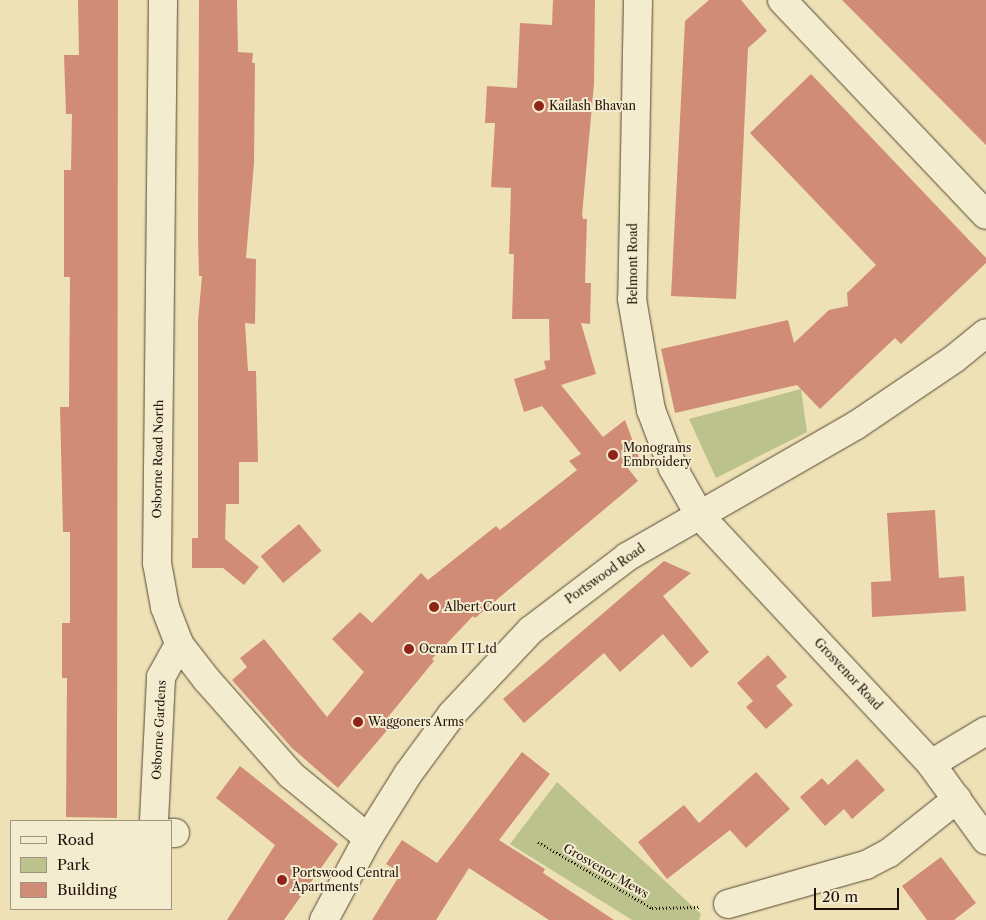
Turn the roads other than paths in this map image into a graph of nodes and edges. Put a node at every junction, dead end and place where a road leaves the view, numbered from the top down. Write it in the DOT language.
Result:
graph roads {
  1 [pos="163,0"];
  2 [pos="638,0"];
  3 [pos="782,0"];
  4 [pos="986,215"];
  5 [pos="986,333"];
  6 [pos="700,516"];
  7 [pos="179,644"];
  8 [pos="986,731"];
  9 [pos="931,764"];
  10 [pos="958,799"];
  11 [pos="167,820"];
  12 [pos="368,838"];
  13 [pos="986,840"];
  14 [pos="728,904"];
  15 [pos="324,920"];
  1 -- 7 [label="street, Osborne Road North"];
  2 -- 6 [label="street, Belmont Road"];
  3 -- 4 [label="street"];
  5 -- 6 [label="street, Portswood Road"];
  6 -- 9 [label="street, Grosvenor Road"];
  6 -- 12 [label="street, Portswood Road"];
  7 -- 11 [label="street, Osborne Gardens"];
  7 -- 12 [label="street, Osborne Road North"];
  8 -- 9 [label="street"];
  9 -- 10 [label="street, Grosvenor Road"];
  10 -- 13 [label="street, Grosvenor Road"];
  10 -- 14 [label="street"];
  12 -- 15 [label="street, Portswood Road"];
}
